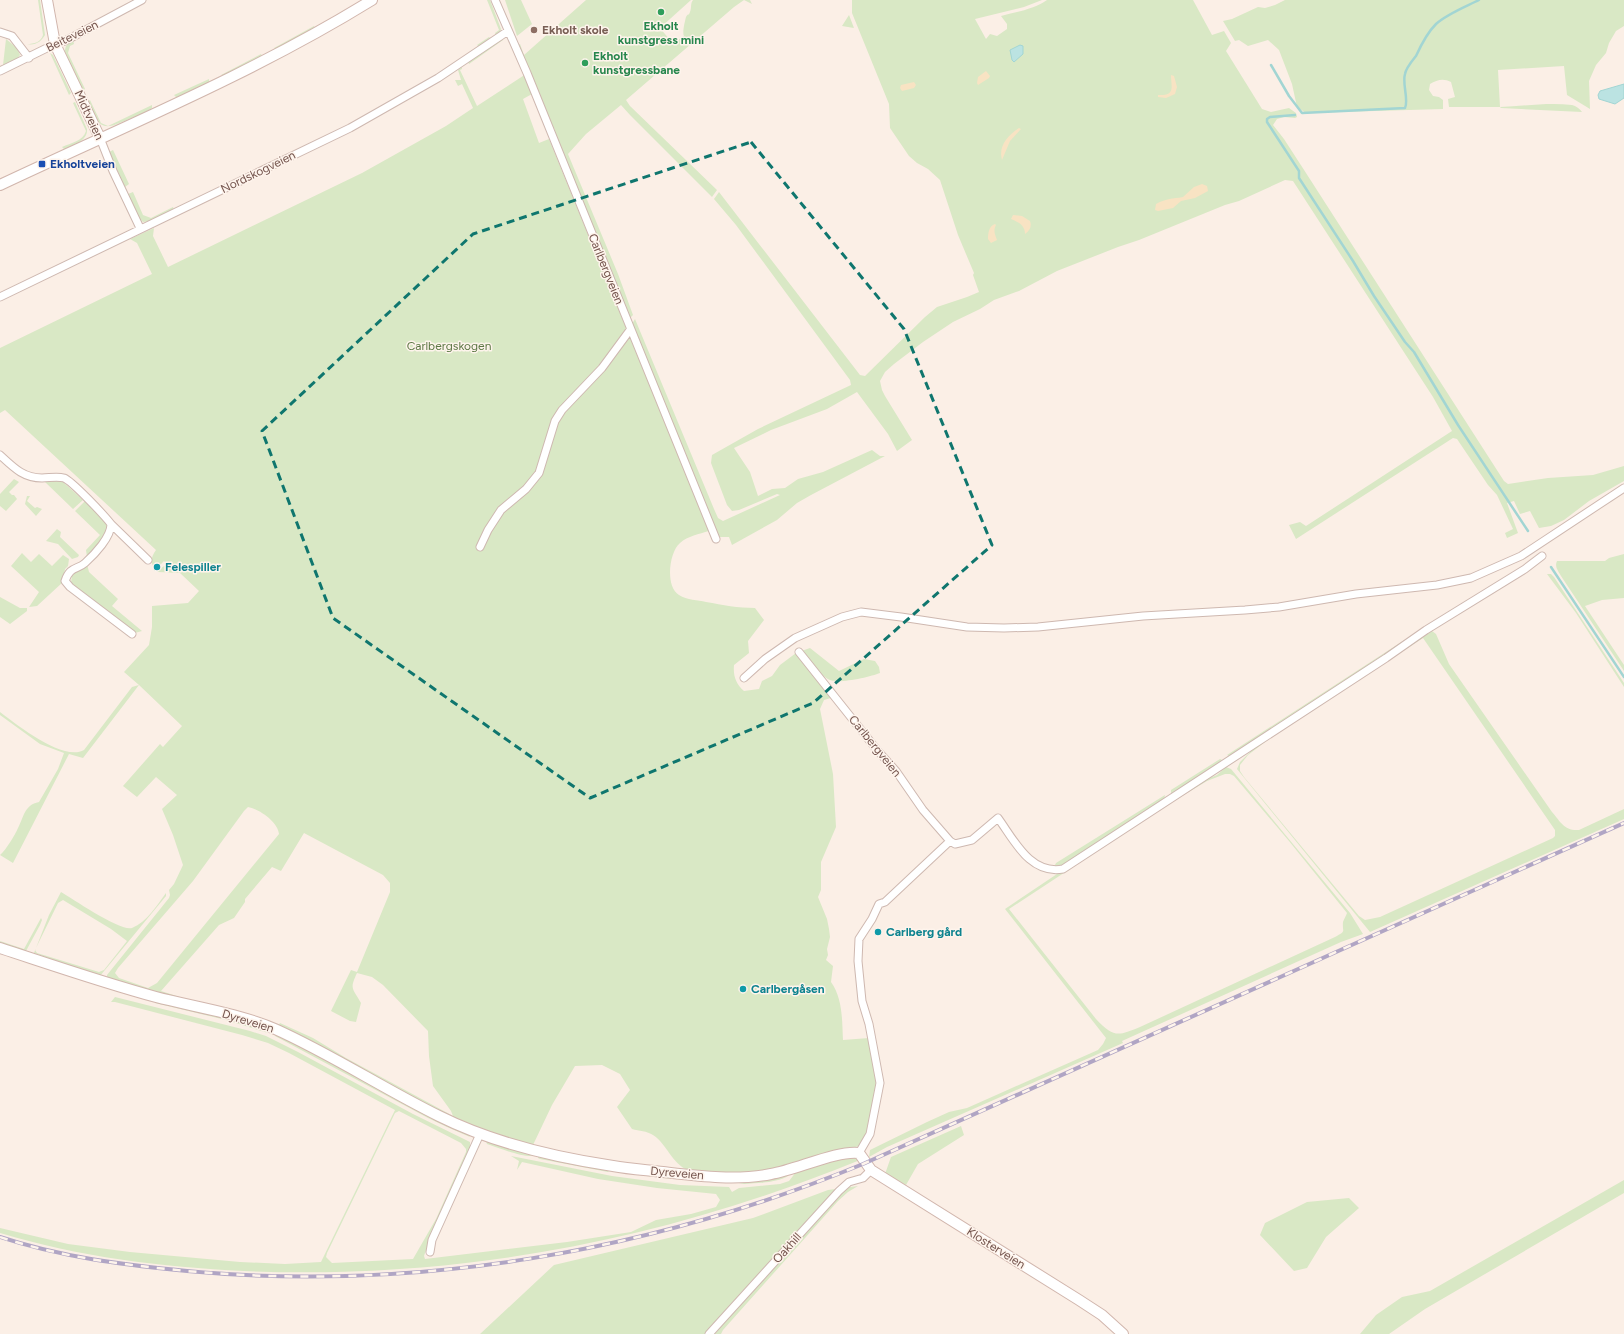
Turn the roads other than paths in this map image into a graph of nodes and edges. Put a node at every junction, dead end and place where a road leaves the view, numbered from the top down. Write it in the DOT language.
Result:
graph roads {
  1 [pos="46,0"];
  2 [pos="142,0"];
  3 [pos="372,0"];
  4 [pos="496,0"];
  5 [pos="508,31"];
  6 [pos="0,32"];
  7 [pos="55,44"];
  8 [pos="29,58"];
  9 [pos="0,71"];
  10 [pos="100,138"];
  11 [pos="0,185"];
  12 [pos="140,228"];
  13 [pos="0,297"];
  14 [pos="630,330"];
  15 [pos="0,455"];
  16 [pos="1624,488"];
  17 [pos="111,524"];
  18 [pos="716,539"];
  19 [pos="480,547"];
  20 [pos="1542,556"];
  21 [pos="148,560"];
  22 [pos="132,634"];
  23 [pos="800,652"];
  24 [pos="744,678"];
  25 [pos="950,841"];
  26 [pos="0,948"];
  27 [pos="480,1134"];
  28 [pos="859,1153"];
  29 [pos="869,1168"];
  30 [pos="430,1252"];
  31 [pos="709,1334"];
  32 [pos="1123,1334"];
  1 -- 7 [label="main road, Midtveien"];
  2 -- 7 [label="street, Beiteveien"];
  3 -- 10 [label="main road"];
  4 -- 5 [label="street, Carlbergveien"];
  5 -- 12 [label="street, Nordskogveien"];
  5 -- 14 [label="street, Carlbergveien"];
  6 -- 8 [label="street"];
  7 -- 8 [label="street, Beiteveien"];
  7 -- 10 [label="main road, Midtveien"];
  8 -- 9 [label="street, Beiteveien"];
  10 -- 11 [label="main road"];
  10 -- 12 [label="street, Midtveien"];
  12 -- 13 [label="street, Nordskogveien"];
  14 -- 18 [label="street, Carlbergveien"];
  14 -- 19 [label="street"];
  15 -- 17 [label="street"];
  16 -- 24 [label="street"];
  17 -- 21 [label="street"];
  17 -- 22 [label="street"];
  20 -- 25 [label="street"];
  23 -- 25 [label="street, Carlbergveien"];
  25 -- 28 [label="street"];
  26 -- 27 [label="main road, Dyreveien"];
  27 -- 28 [label="main road, Dyreveien"];
  27 -- 30 [label="street"];
  28 -- 29 [label="main road"];
  29 -- 31 [label="street, Oakhill"];
  29 -- 32 [label="main road, Klosterveien"];
}
